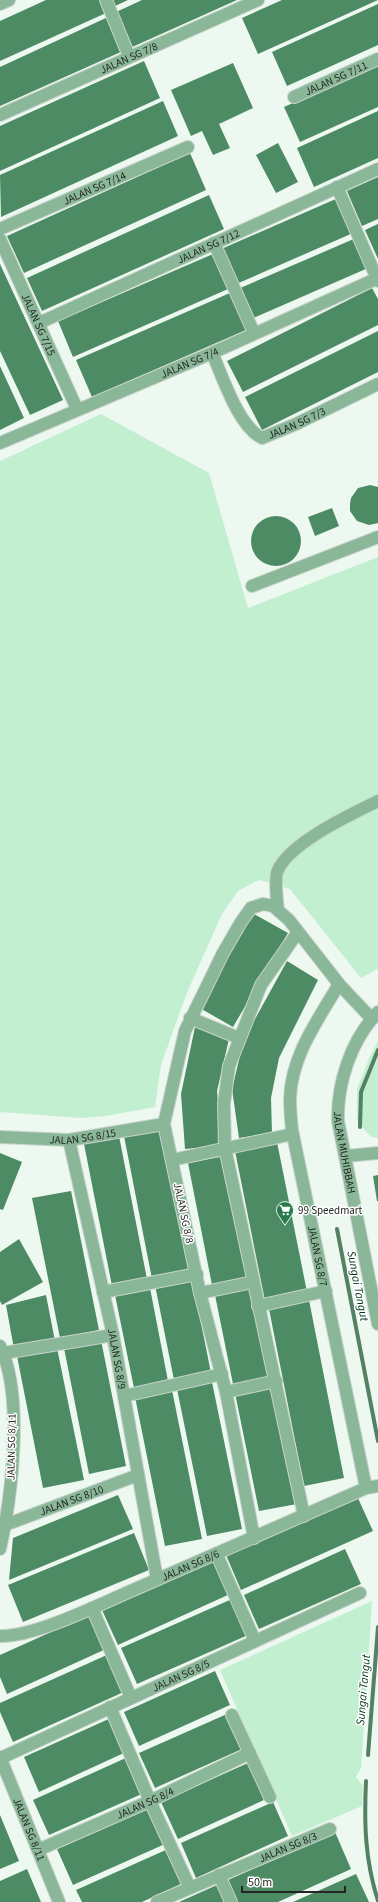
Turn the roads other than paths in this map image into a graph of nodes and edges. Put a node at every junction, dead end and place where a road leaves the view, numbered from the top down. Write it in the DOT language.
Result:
graph roads {
  1 [pos="9,0"];
  2 [pos="106,0"];
  3 [pos="258,0"];
  4 [pos="0,4"];
  5 [pos="129,56"];
  6 [pos="378,59"];
  7 [pos="294,97"];
  8 [pos="0,115"];
  9 [pos="188,147"];
  10 [pos="378,168"];
  11 [pos="337,187"];
  12 [pos="0,229"];
  13 [pos="0,240"];
  14 [pos="214,243"];
  15 [pos="378,279"];
  16 [pos="39,323"];
  17 [pos="254,333"];
  18 [pos="212,353"];
  19 [pos="378,384"];
  20 [pos="77,409"];
  21 [pos="0,443"];
  22 [pos="378,537"];
  23 [pos="252,586"];
  24 [pos="378,801"];
  25 [pos="278,910"];
  26 [pos="298,932"];
  27 [pos="339,984"];
  28 [pos="375,1016"];
  29 [pos="190,1018"];
  30 [pos="240,1038"];
  31 [pos="164,1124"];
  32 [pos="293,1134"];
  33 [pos="0,1137"];
  34 [pos="70,1140"];
  35 [pos="225,1148"];
  36 [pos="378,1153"];
  37 [pos="346,1156"];
  38 [pos="172,1160"];
  39 [pos="197,1274"];
  40 [pos="253,1282"];
  41 [pos="326,1291"];
  42 [pos="103,1292"];
  43 [pos="200,1293"];
  44 [pos="258,1306"];
  45 [pos="378,1324"];
  46 [pos="113,1335"];
  47 [pos="2,1349"];
  48 [pos="222,1374"];
  49 [pos="276,1381"];
  50 [pos="226,1392"];
  51 [pos="124,1396"];
  52 [pos="138,1475"];
  53 [pos="372,1487"];
  54 [pos="304,1516"];
  55 [pos="5,1525"];
  56 [pos="254,1538"];
  57 [pos="0,1549"];
  58 [pos="216,1555"];
  59 [pos="157,1580"];
  60 [pos="360,1593"];
  61 [pos="92,1608"];
  62 [pos="0,1636"];
  63 [pos="255,1641"];
  64 [pos="131,1698"];
  65 [pos="110,1707"];
  66 [pos="232,1715"];
  67 [pos="250,1753"];
  68 [pos="0,1757"];
  69 [pos="270,1797"];
  70 [pos="150,1801"];
  71 [pos="330,1829"];
  72 [pos="38,1850"];
  73 [pos="219,1875"];
  74 [pos="190,1888"];
  75 [pos="59,1902"];
  76 [pos="158,1902"];
  77 [pos="230,1902"];
  1 -- 4 [label="street"];
  2 -- 5 [label="street"];
  3 -- 5 [label="street, JALAN SG 7/8"];
  5 -- 8 [label="street, JALAN SG 7/8"];
  6 -- 7 [label="street, JALAN SG 7/11"];
  9 -- 12 [label="street, JALAN SG 7/14"];
  10 -- 11 [label="street, JALAN SG 7/12"];
  11 -- 14 [label="street, JALAN SG 7/12"];
  11 -- 15 [label="street"];
  13 -- 16 [label="street, JALAN SG 7/15"];
  14 -- 16 [label="street, JALAN SG 7/12"];
  14 -- 17 [label="street"];
  15 -- 17 [label="street, JALAN SG 7/4"];
  16 -- 20 [label="street, JALAN SG 7/15"];
  17 -- 18 [label="street, JALAN SG 7/4"];
  18 -- 19 [label="street, JALAN SG 7/3"];
  18 -- 20 [label="street, JALAN SG 7/4"];
  20 -- 21 [label="street, JALAN SG 7/4"];
  22 -- 23 [label="street"];
  24 -- 25 [label="street"];
  25 -- 26 [label="street"];
  25 -- 29 [label="street, JALAN SG 8/8"];
  26 -- 27 [label="street"];
  26 -- 30 [label="street"];
  27 -- 28 [label="street"];
  27 -- 32 [label="street, JALAN SG 8/7"];
  28 -- 37 [label="street, JALAN MUHIBBAH"];
  29 -- 30 [label="street"];
  29 -- 31 [label="street, JALAN SG 8/8"];
  30 -- 35 [label="street"];
  31 -- 34 [label="street, JALAN SG 8/15"];
  31 -- 38 [label="street, JALAN SG 8/8"];
  32 -- 35 [label="street"];
  32 -- 41 [label="street, JALAN SG 8/7"];
  33 -- 34 [label="street, JALAN SG 8/15"];
  34 -- 42 [label="street, JALAN SG 8/9"];
  35 -- 38 [label="street"];
  35 -- 40 [label="street"];
  36 -- 37 [label="street"];
  37 -- 45 [label="street, JALAN MUHIBBAH"];
  38 -- 39 [label="street, JALAN SG 8/8"];
  39 -- 42 [label="street"];
  39 -- 43 [label="street, JALAN SG 8/8"];
  40 -- 43 [label="street"];
  40 -- 44 [label="street"];
  41 -- 44 [label="street"];
  41 -- 53 [label="street, JALAN SG 8/7"];
  42 -- 46 [label="street, JALAN SG 8/9"];
  43 -- 48 [label="street, JALAN SG 8/8"];
  44 -- 49 [label="street"];
  46 -- 47 [label="street"];
  46 -- 51 [label="street, JALAN SG 8/9"];
  47 -- 55 [label="street, JALAN SG 8/11"];
  48 -- 50 [label="street, JALAN SG 8/8"];
  48 -- 51 [label="street"];
  49 -- 50 [label="street"];
  49 -- 54 [label="street"];
  50 -- 56 [label="street, JALAN SG 8/8"];
  51 -- 52 [label="street, JALAN SG 8/9"];
  52 -- 55 [label="street, JALAN SG 8/10"];
  52 -- 59 [label="street, JALAN SG 8/9"];
  53 -- 54 [label="street, JALAN SG 8/6"];
  54 -- 56 [label="street, JALAN SG 8/6"];
  55 -- 57 [label="street, JALAN SG 8/11"];
  56 -- 58 [label="street, JALAN SG 8/6"];
  58 -- 59 [label="street, JALAN SG 8/6"];
  58 -- 63 [label="street"];
  59 -- 61 [label="street, JALAN SG 8/6"];
  60 -- 63 [label="street, JALAN SG 8/5"];
  61 -- 62 [label="street, JALAN SG 8/6"];
  61 -- 64 [label="street"];
  63 -- 64 [label="street, JALAN SG 8/5"];
  64 -- 65 [label="street, JALAN SG 8/5"];
  65 -- 68 [label="street, JALAN SG 8/5"];
  65 -- 70 [label="street"];
  66 -- 67 [label="street"];
  67 -- 69 [label="street"];
  67 -- 70 [label="street, JALAN SG 8/4"];
  68 -- 72 [label="street, JALAN SG 8/11"];
  70 -- 72 [label="street, JALAN SG 8/4"];
  70 -- 74 [label="street"];
  71 -- 73 [label="street, JALAN SG 8/3"];
  72 -- 75 [label="street, JALAN SG 8/11"];
  73 -- 74 [label="street, JALAN SG 8/3"];
  73 -- 77 [label="street"];
  74 -- 76 [label="street, JALAN SG 8/3"];
}
